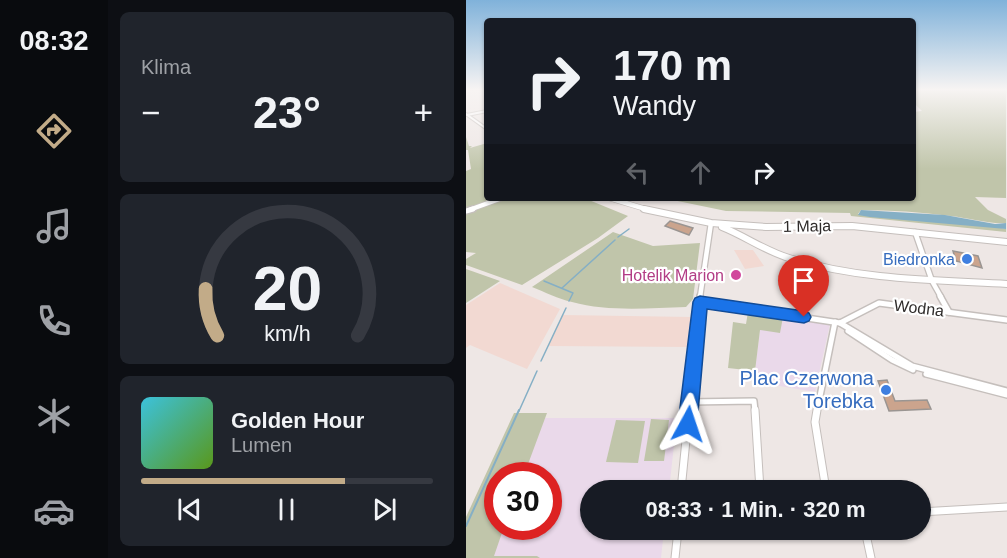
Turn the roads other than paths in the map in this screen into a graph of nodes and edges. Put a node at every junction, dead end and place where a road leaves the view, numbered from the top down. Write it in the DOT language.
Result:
graph roads {
  1 [pos="470,116"];
  2 [pos="484,127"];
  3 [pos="494,201"];
  4 [pos="619,201"];
  5 [pos="466,211"];
  6 [pos="711,223"];
  7 [pos="743,226"];
  8 [pos="915,231"];
  9 [pos="739,235"];
  10 [pos="1006,242"];
  11 [pos="932,280"];
  12 [pos="1006,284"];
  13 [pos="700,302"];
  14 [pos="949,312"];
  15 [pos="1006,321"];
  16 [pos="840,324"];
  17 [pos="1006,393"];
  18 [pos="690,402"];
  19 [pos="682,480"];
  20 [pos="759,480"];
  21 [pos="824,480"];
  22 [pos="1006,507"];
  23 [pos="931,511"];
  24 [pos="677,540"];
  25 [pos="867,540"];
  26 [pos="675,558"];
  27 [pos="871,558"];
  1 -- 2 [label="street"];
  3 -- 5 [label="street"];
  4 -- 6 [label="main road, 1 Maja"];
  6 -- 7 [label="main road, 1 Maja"];
  6 -- 9 [label="main road"];
  6 -- 13 [label="street"];
  7 -- 8 [label="main road, 1 Maja"];
  7 -- 9 [label="main road"];
  8 -- 10 [label="main road, 1 Maja"];
  8 -- 11 [label="street"];
  9 -- 11 [label="main road"];
  11 -- 12 [label="main road"];
  11 -- 14 [label="street"];
  13 -- 16 [label="street"];
  13 -- 18 [label="street"];
  14 -- 15 [label="street, Wodna"];
  14 -- 16 [label="street, Wodna"];
  16 -- 17 [label="street"];
  16 -- 21 [label="street"];
  18 -- 19 [label="street"];
  18 -- 20 [label="street"];
  22 -- 23 [label="street"];
  24 -- 26 [label="street"];
  25 -- 27 [label="street"];
}
